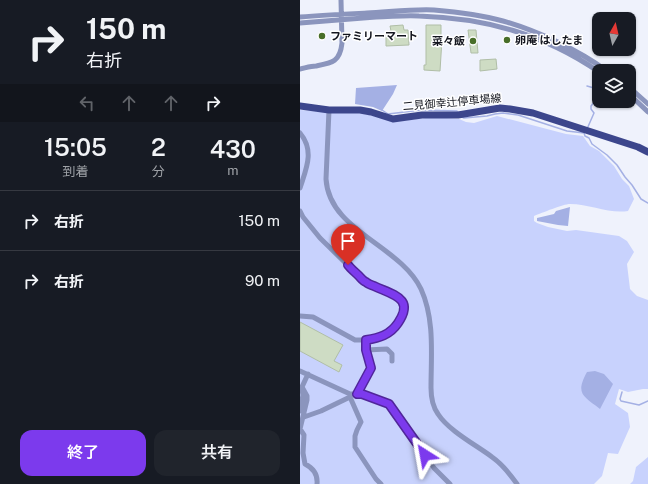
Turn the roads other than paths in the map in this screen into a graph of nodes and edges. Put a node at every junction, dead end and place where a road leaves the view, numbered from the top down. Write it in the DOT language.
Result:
graph roads {
  1 [pos="341,0"];
  2 [pos="341,16"];
  3 [pos="300,17"];
  4 [pos="300,23"];
  5 [pos="598,64"];
  6 [pos="592,68"];
  7 [pos="300,69"];
  8 [pos="636,93"];
  9 [pos="636,101"];
  10 [pos="648,104"];
  11 [pos="300,106"];
  12 [pos="329,110"];
  13 [pos="648,112"];
  14 [pos="300,133"];
  15 [pos="648,152"];
  16 [pos="300,188"];
  17 [pos="300,211"];
  18 [pos="300,316"];
  19 [pos="366,340"];
  20 [pos="366,350"];
  21 [pos="392,361"];
  22 [pos="300,371"];
  23 [pos="308,374"];
  24 [pos="301,387"];
  25 [pos="357,394"];
  26 [pos="350,396"];
  27 [pos="300,411"];
  28 [pos="304,417"];
  29 [pos="317,484"];
  30 [pos="381,484"];
  31 [pos="450,484"];
  32 [pos="517,484"];
  1 -- 2 [label="street"];
  2 -- 3 [label="street"];
  2 -- 4 [label="street"];
  2 -- 5 [label="street"];
  2 -- 6 [label="street"];
  2 -- 7 [label="street"];
  8 -- 10 [label="street"];
  9 -- 13 [label="street"];
  11 -- 12 [label="main road, 二見御幸辻停車場線"];
  12 -- 15 [label="main road, 二見御幸辻停車場線"];
  12 -- 32 [label="street"];
  14 -- 16 [label="street"];
  17 -- 19 [label="street"];
  18 -- 19 [label="street"];
  19 -- 20 [label="street"];
  20 -- 21 [label="street"];
  20 -- 25 [label="street"];
  22 -- 23 [label="street"];
  23 -- 24 [label="street"];
  23 -- 26 [label="street"];
  24 -- 27 [label="street"];
  24 -- 28 [label="street"];
  25 -- 26 [label="street"];
  25 -- 31 [label="street"];
  26 -- 28 [label="street"];
  26 -- 30 [label="street"];
  28 -- 29 [label="street"];
}
